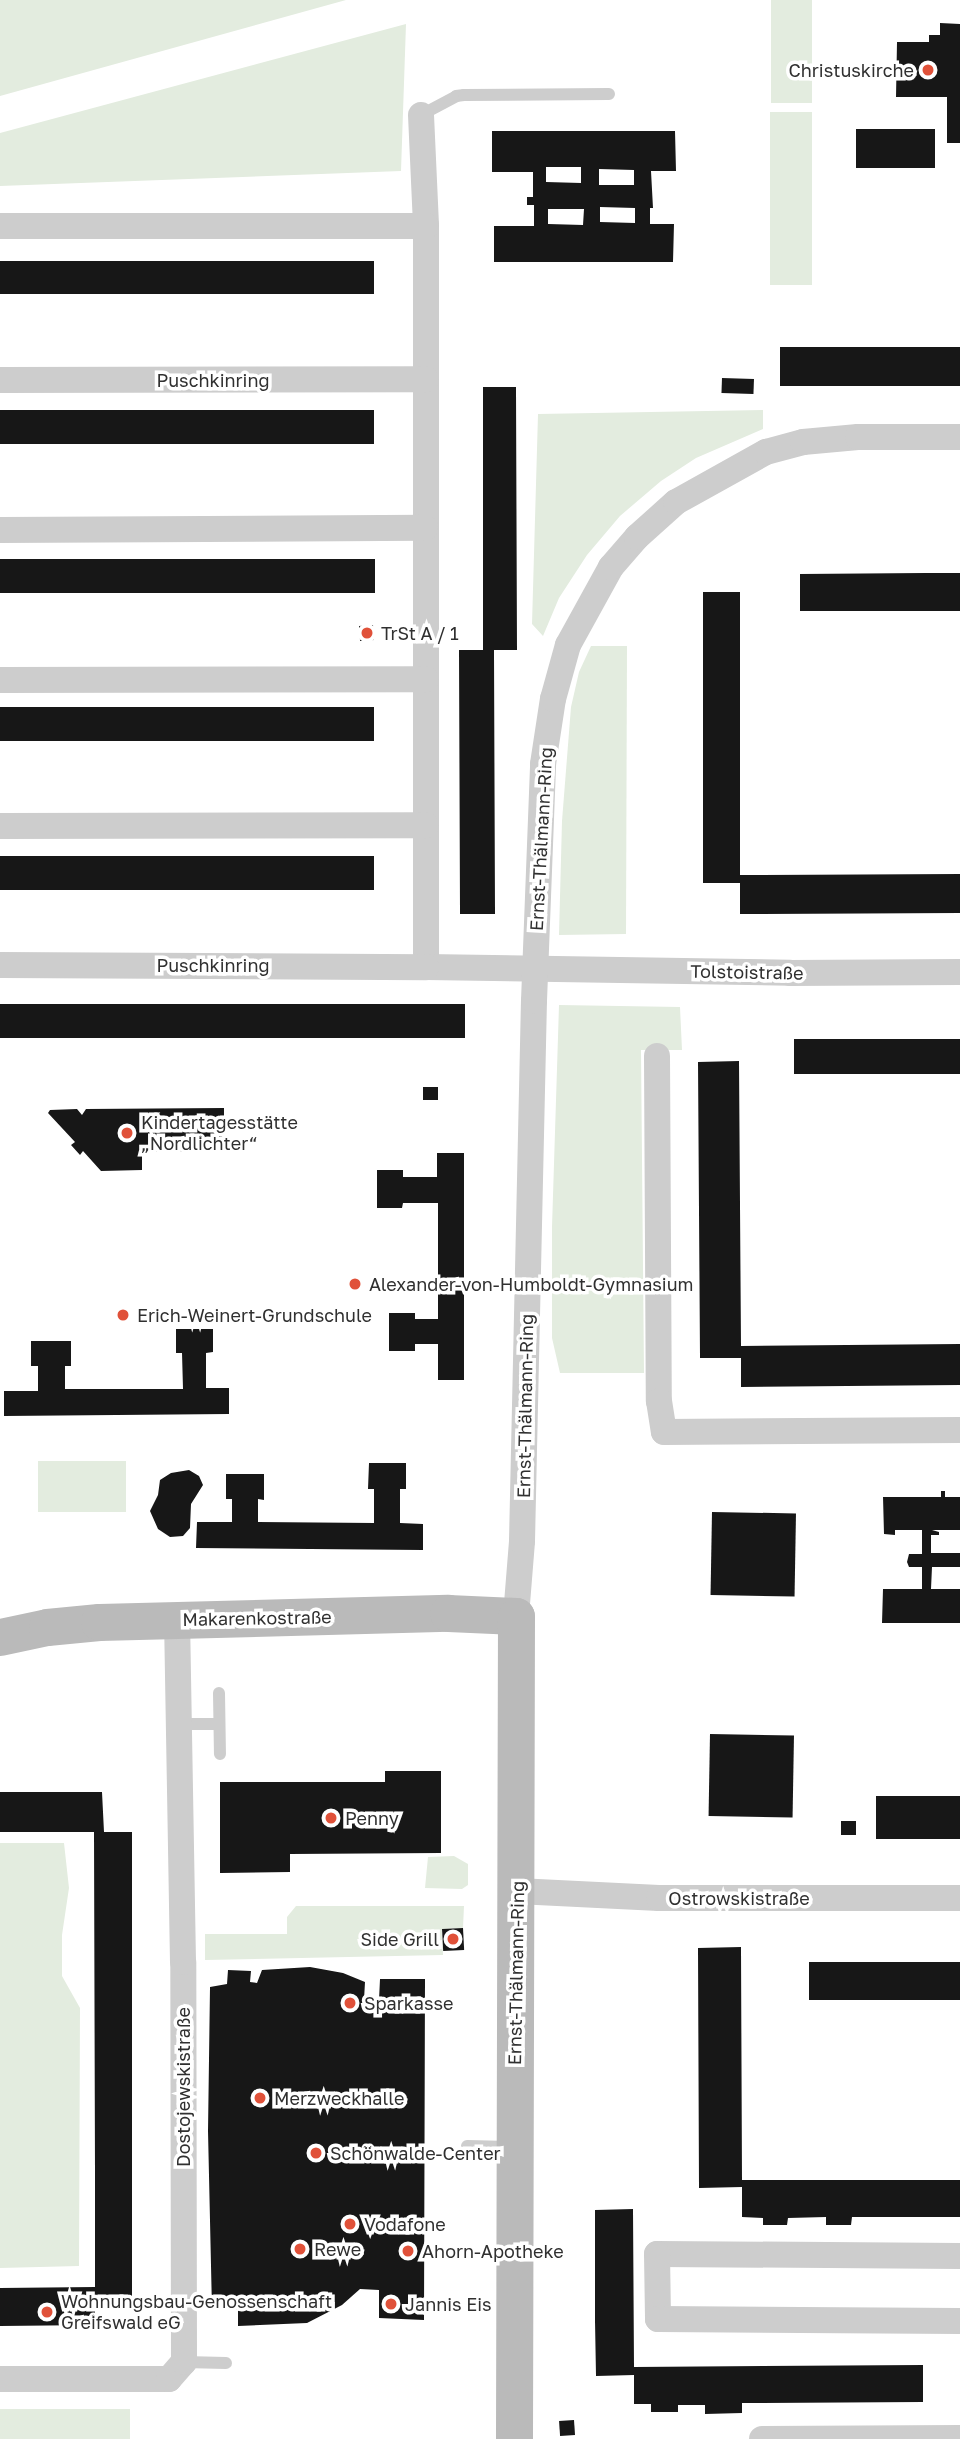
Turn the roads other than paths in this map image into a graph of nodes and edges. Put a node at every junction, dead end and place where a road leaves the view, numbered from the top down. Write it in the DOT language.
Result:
graph roads {
  1 [pos="609,94"];
  2 [pos="421,115"];
  3 [pos="0,226"];
  4 [pos="426,226"];
  5 [pos="426,379"];
  6 [pos="0,380"];
  7 [pos="960,437"];
  8 [pos="425,528"];
  9 [pos="0,530"];
  10 [pos="426,679"];
  11 [pos="0,680"];
  12 [pos="426,825"];
  13 [pos="0,826"];
  14 [pos="0,965"];
  15 [pos="426,967"];
  16 [pos="535,968"];
  17 [pos="960,972"];
  18 [pos="657,1056"];
  19 [pos="960,1430"];
  20 [pos="516,1616"];
  21 [pos="177,1620"];
  22 [pos="0,1637"];
  23 [pos="219,1693"];
  24 [pos="177,1724"];
  25 [pos="219,1724"];
  26 [pos="220,1754"];
  27 [pos="517,1891"];
  28 [pos="960,1898"];
  29 [pos="467,2147"];
  30 [pos="513,2147"];
  31 [pos="960,2256"];
  32 [pos="960,2321"];
  33 [pos="184,2362"];
  34 [pos="226,2363"];
  35 [pos="0,2379"];
  36 [pos="960,2438"];
  37 [pos="514,2439"];
  38 [pos="762,2439"];
  1 -- 2 [label="lane"];
  2 -- 4 [label="street"];
  3 -- 4 [label="street"];
  4 -- 5 [label="street"];
  5 -- 6 [label="street, Puschkinring"];
  5 -- 8 [label="street"];
  7 -- 16 [label="street, Ernst-Thälmann-Ring"];
  8 -- 9 [label="street"];
  8 -- 10 [label="street"];
  10 -- 11 [label="street"];
  10 -- 12 [label="street"];
  12 -- 13 [label="street"];
  12 -- 15 [label="street"];
  14 -- 15 [label="street, Puschkinring"];
  15 -- 16 [label="street, Puschkinring"];
  16 -- 17 [label="street, Tolstoistraße"];
  16 -- 20 [label="street, Ernst-Thälmann-Ring"];
  18 -- 19 [label="street"];
  20 -- 21 [label="street, Makarenkostraße"];
  20 -- 27 [label="street, Ernst-Thälmann-Ring"];
  21 -- 22 [label="street, Makarenkostraße"];
  21 -- 24 [label="street, Dostojewskistraße"];
  23 -- 25 [label="lane"];
  24 -- 25 [label="lane"];
  24 -- 33 [label="street, Dostojewskistraße"];
  25 -- 26 [label="lane"];
  27 -- 28 [label="street, Ostrowskistraße"];
  27 -- 30 [label="street, Ernst-Thälmann-Ring"];
  29 -- 30 [label="lane"];
  30 -- 37 [label="street, Ernst-Thälmann-Ring"];
  31 -- 32 [label="street"];
  33 -- 34 [label="lane"];
  33 -- 35 [label="street"];
  36 -- 38 [label="street"];
}
